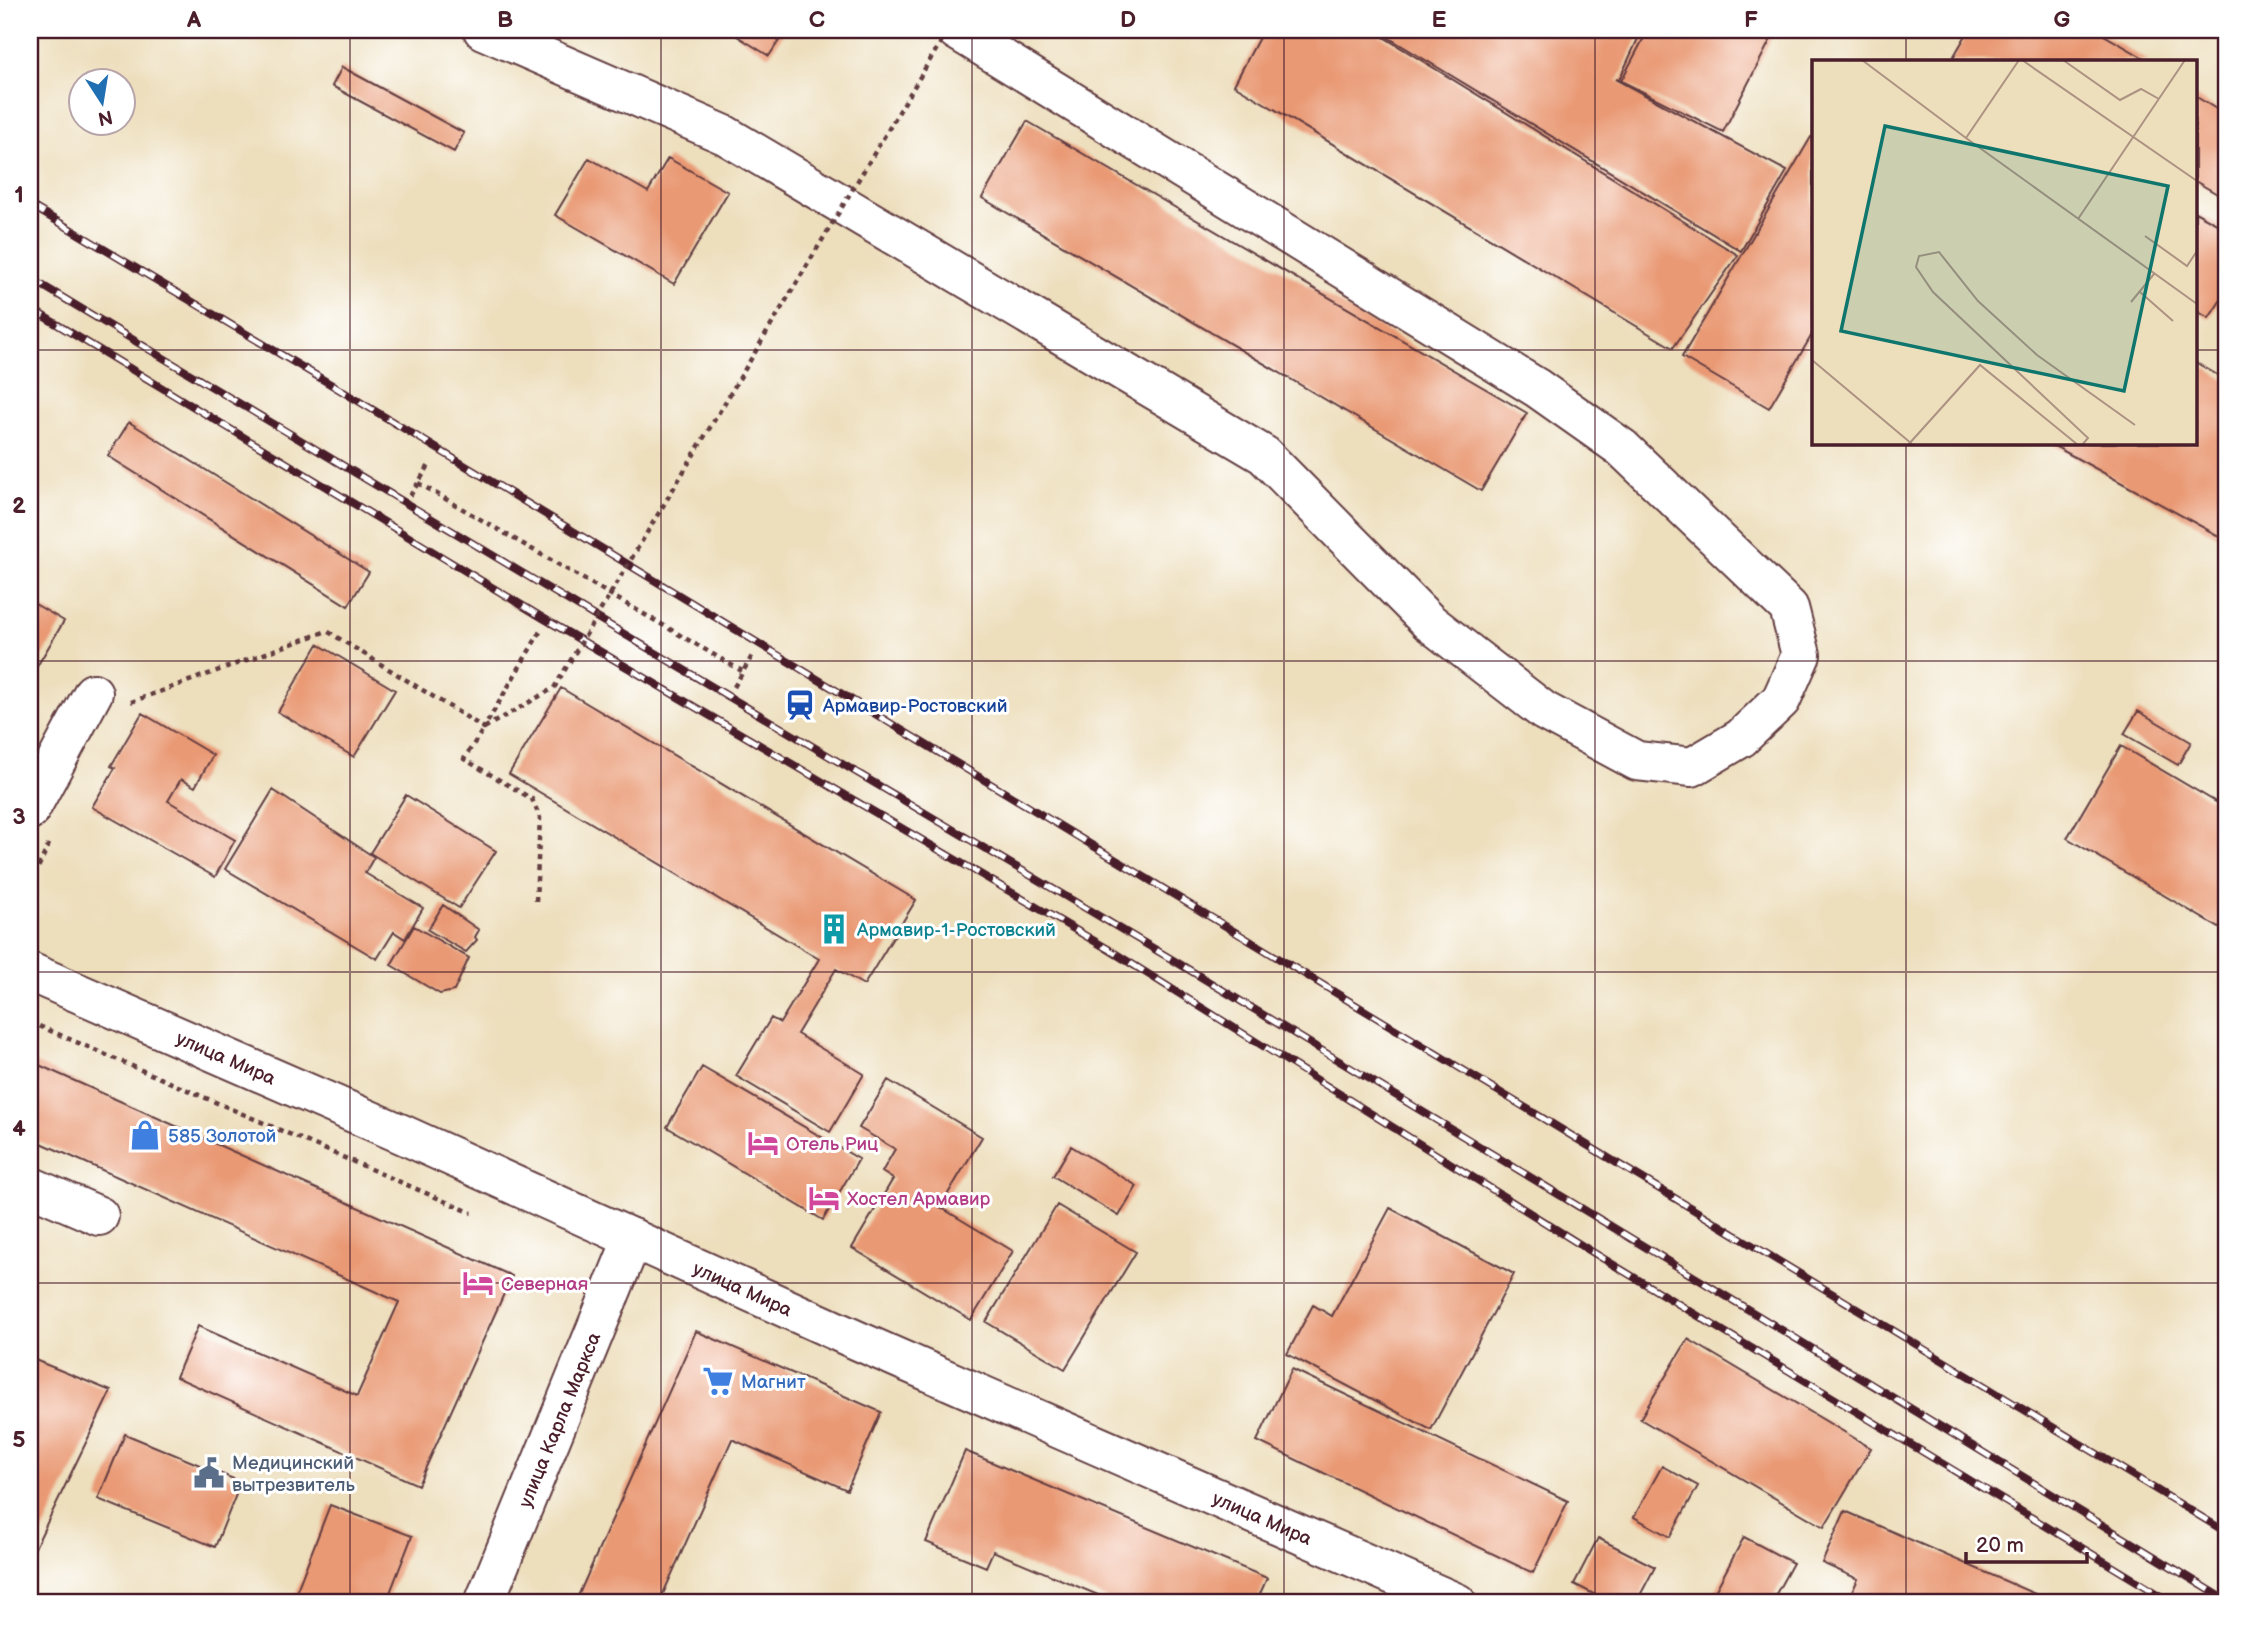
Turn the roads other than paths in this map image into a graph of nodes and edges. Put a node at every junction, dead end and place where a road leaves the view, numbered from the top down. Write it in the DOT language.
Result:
graph roads {
  1 [pos="483,30"];
  2 [pos="956,30"];
  3 [pos="109,698"];
  4 [pos="39,802"];
  5 [pos="30,972"];
  6 [pos="30,1186"];
  7 [pos="99,1216"];
  8 [pos="633,1238"];
  9 [pos="484,1603"];
  10 [pos="1457,1603"];
  1 -- 2 [label="main road"];
  3 -- 4 [label="main road"];
  5 -- 8 [label="main road, улица Мира"];
  6 -- 7 [label="main road"];
  8 -- 9 [label="main road, улица Карла Маркса"];
  8 -- 10 [label="main road, улица Мира"];
}
